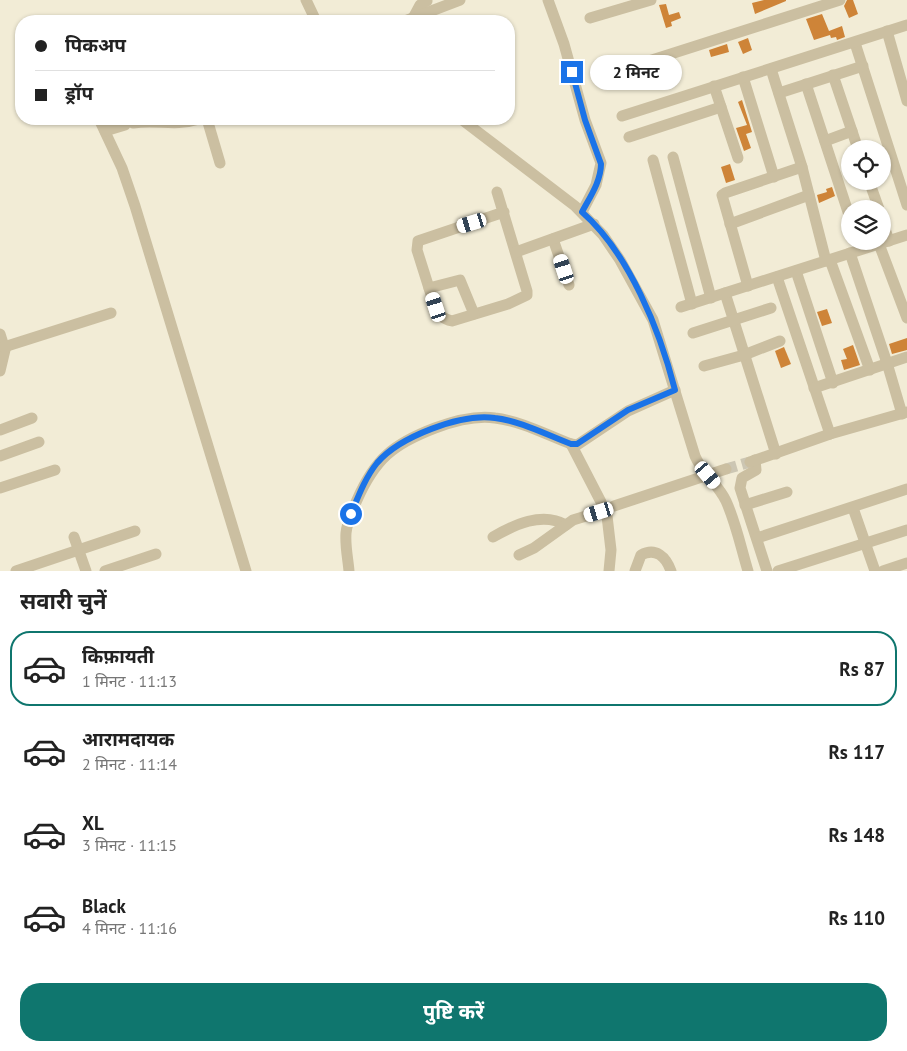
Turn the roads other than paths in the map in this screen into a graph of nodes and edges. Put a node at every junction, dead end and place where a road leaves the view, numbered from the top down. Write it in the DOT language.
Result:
graph roads {
  1 [pos="306,0"];
  2 [pos="458,0"];
  3 [pos="548,0"];
  4 [pos="651,0"];
  5 [pos="840,0"];
  6 [pos="427,1"];
  7 [pos="313,15"];
  8 [pos="413,15"];
  9 [pos="421,15"];
  10 [pos="590,18"];
  11 [pos="907,25"];
  12 [pos="886,31"];
  13 [pos="855,43"];
  14 [pos="862,66"];
  15 [pos="771,69"];
  16 [pos="608,74"];
  17 [pos="833,75"];
  18 [pos="743,77"];
  19 [pos="806,84"];
  20 [pos="714,86"];
  21 [pos="778,93"];
  22 [pos="907,100"];
  23 [pos="721,107"];
  24 [pos="622,116"];
  25 [pos="102,125"];
  26 [pos="126,125"];
  27 [pos="209,125"];
  28 [pos="469,125"];
  29 [pos="105,131"];
  30 [pos="852,131"];
  31 [pos="629,137"];
  32 [pos="855,140"];
  33 [pos="825,141"];
  34 [pos="673,157"];
  35 [pos="738,158"];
  36 [pos="653,160"];
  37 [pos="220,163"];
  38 [pos="802,167"];
  39 [pos="774,177"];
  40 [pos="497,192"];
  41 [pos="809,196"];
  42 [pos="844,200"];
  43 [pos="907,205"];
  44 [pos="504,212"];
  45 [pos="582,212"];
  46 [pos="594,224"];
  47 [pos="730,224"];
  48 [pos="907,235"];
  49 [pos="553,239"];
  50 [pos="891,240"];
  51 [pos="851,250"];
  52 [pos="857,250"];
  53 [pos="886,250"];
  54 [pos="516,252"];
  55 [pos="828,260"];
  56 [pos="796,271"];
  57 [pos="777,277"];
  58 [pos="569,285"];
  59 [pos="748,286"];
  60 [pos="429,288"];
  61 [pos="725,294"];
  62 [pos="711,298"];
  63 [pos="771,308"];
  64 [pos="111,313"];
  65 [pos="474,314"];
  66 [pos="907,318"];
  67 [pos="733,320"];
  68 [pos="693,332"];
  69 [pos="0,334"];
  70 [pos="780,341"];
  71 [pos="3,354"];
  72 [pos="744,355"];
  73 [pos="907,357"];
  74 [pos="887,363"];
  75 [pos="704,366"];
  76 [pos="870,370"];
  77 [pos="0,371"];
  78 [pos="833,383"];
  79 [pos="814,388"];
  80 [pos="675,390"];
  81 [pos="904,413"];
  82 [pos="32,418"];
  83 [pos="0,430"];
  84 [pos="830,434"];
  85 [pos="39,442"];
  86 [pos="571,444"];
  87 [pos="776,454"];
  88 [pos="0,456"];
  89 [pos="726,469"];
  90 [pos="55,470"];
  91 [pos="708,475"];
  92 [pos="0,487"];
  93 [pos="907,489"];
  94 [pos="787,492"];
  95 [pos="745,505"];
  96 [pos="853,508"];
  97 [pos="605,509"];
  98 [pos="566,524"];
  99 [pos="907,530"];
  100 [pos="134,531"];
  101 [pos="74,537"];
  102 [pos="493,537"];
  103 [pos="757,538"];
  104 [pos="865,544"];
  105 [pos="79,551"];
  106 [pos="156,554"];
  107 [pos="519,555"];
  108 [pos="907,563"];
  109 [pos="16,571"];
  110 [pos="86,571"];
  111 [pos="105,571"];
  112 [pos="246,571"];
  113 [pos="349,571"];
  114 [pos="609,571"];
  115 [pos="635,571"];
  116 [pos="671,571"];
  117 [pos="748,571"];
  118 [pos="768,571"];
  119 [pos="778,571"];
  120 [pos="875,571"];
  121 [pos="883,571"];
  1 -- 7 [label="street"];
  2 -- 9 [label="street"];
  3 -- 45 [label="street"];
  4 -- 10 [label="street"];
  5 -- 16 [label="street"];
  6 -- 8 [label="street"];
  11 -- 12 [label="street"];
  12 -- 13 [label="street"];
  12 -- 22 [label="street"];
  13 -- 14 [label="street"];
  13 -- 15 [label="street"];
  14 -- 17 [label="street"];
  14 -- 43 [label="street"];
  15 -- 18 [label="street"];
  15 -- 21 [label="street"];
  17 -- 19 [label="street"];
  17 -- 30 [label="street"];
  18 -- 20 [label="street"];
  18 -- 39 [label="street"];
  19 -- 21 [label="street"];
  19 -- 33 [label="street"];
  20 -- 23 [label="street"];
  20 -- 24 [label="street"];
  21 -- 38 [label="street"];
  23 -- 31 [label="street"];
  23 -- 35 [label="street"];
  25 -- 29 [label="street"];
  26 -- 29 [label="street"];
  27 -- 37 [label="street"];
  28 -- 45 [label="street"];
  29 -- 112 [label="street"];
  30 -- 32 [label="street"];
  30 -- 33 [label="street"];
  33 -- 42 [label="street"];
  34 -- 62 [label="street"];
  36 -- 62 [label="street"];
  38 -- 39 [label="street"];
  38 -- 41 [label="street"];
  39 -- 47 [label="street"];
  40 -- 44 [label="street"];
  41 -- 47 [label="street"];
  41 -- 55 [label="street"];
  44 -- 54 [label="street"];
  44 -- 60 [label="street"];
  45 -- 46 [label="street"];
  46 -- 49 [label="street"];
  46 -- 80 [label="street"];
  47 -- 59 [label="street"];
  48 -- 50 [label="street"];
  49 -- 54 [label="street"];
  49 -- 58 [label="street"];
  51 -- 55 [label="street"];
  52 -- 74 [label="street"];
  53 -- 66 [label="street"];
  54 -- 65 [label="street"];
  55 -- 56 [label="street"];
  55 -- 76 [label="street"];
  56 -- 57 [label="street"];
  56 -- 78 [label="street"];
  57 -- 59 [label="street"];
  57 -- 79 [label="street"];
  59 -- 61 [label="street"];
  60 -- 65 [label="street"];
  60 -- 65 [label="street"];
  61 -- 62 [label="street"];
  61 -- 67 [label="street"];
  63 -- 67 [label="street"];
  64 -- 71 [label="street"];
  67 -- 68 [label="street"];
  67 -- 72 [label="street"];
  69 -- 71 [label="street"];
  70 -- 72 [label="street"];
  71 -- 77 [label="street"];
  72 -- 75 [label="street"];
  72 -- 87 [label="street"];
  73 -- 74 [label="street"];
  74 -- 76 [label="street"];
  74 -- 81 [label="street"];
  76 -- 78 [label="street"];
  78 -- 79 [label="street"];
  79 -- 84 [label="street"];
  80 -- 86 [label="street"];
  80 -- 91 [label="street"];
  81 -- 84 [label="street"];
  82 -- 83 [label="street"];
  84 -- 87 [label="street"];
  85 -- 88 [label="street"];
  86 -- 97 [label="street"];
  86 -- 113 [label="street"];
  87 -- 95 [label="street"];
  89 -- 91 [label="street"];
  90 -- 92 [label="street"];
  91 -- 97 [label="street"];
  91 -- 117 [label="street"];
  93 -- 96 [label="street"];
  94 -- 95 [label="street"];
  95 -- 103 [label="street"];
  96 -- 103 [label="street"];
  96 -- 104 [label="street"];
  97 -- 98 [label="street"];
  97 -- 114 [label="street"];
  98 -- 102 [label="street"];
  98 -- 107 [label="street"];
  99 -- 104 [label="street"];
  100 -- 105 [label="street"];
  101 -- 105 [label="street"];
  103 -- 118 [label="street"];
  104 -- 119 [label="street"];
  104 -- 120 [label="street"];
  105 -- 109 [label="street"];
  105 -- 110 [label="street"];
  106 -- 111 [label="street"];
  108 -- 121 [label="street"];
  115 -- 116 [label="street"];
}
